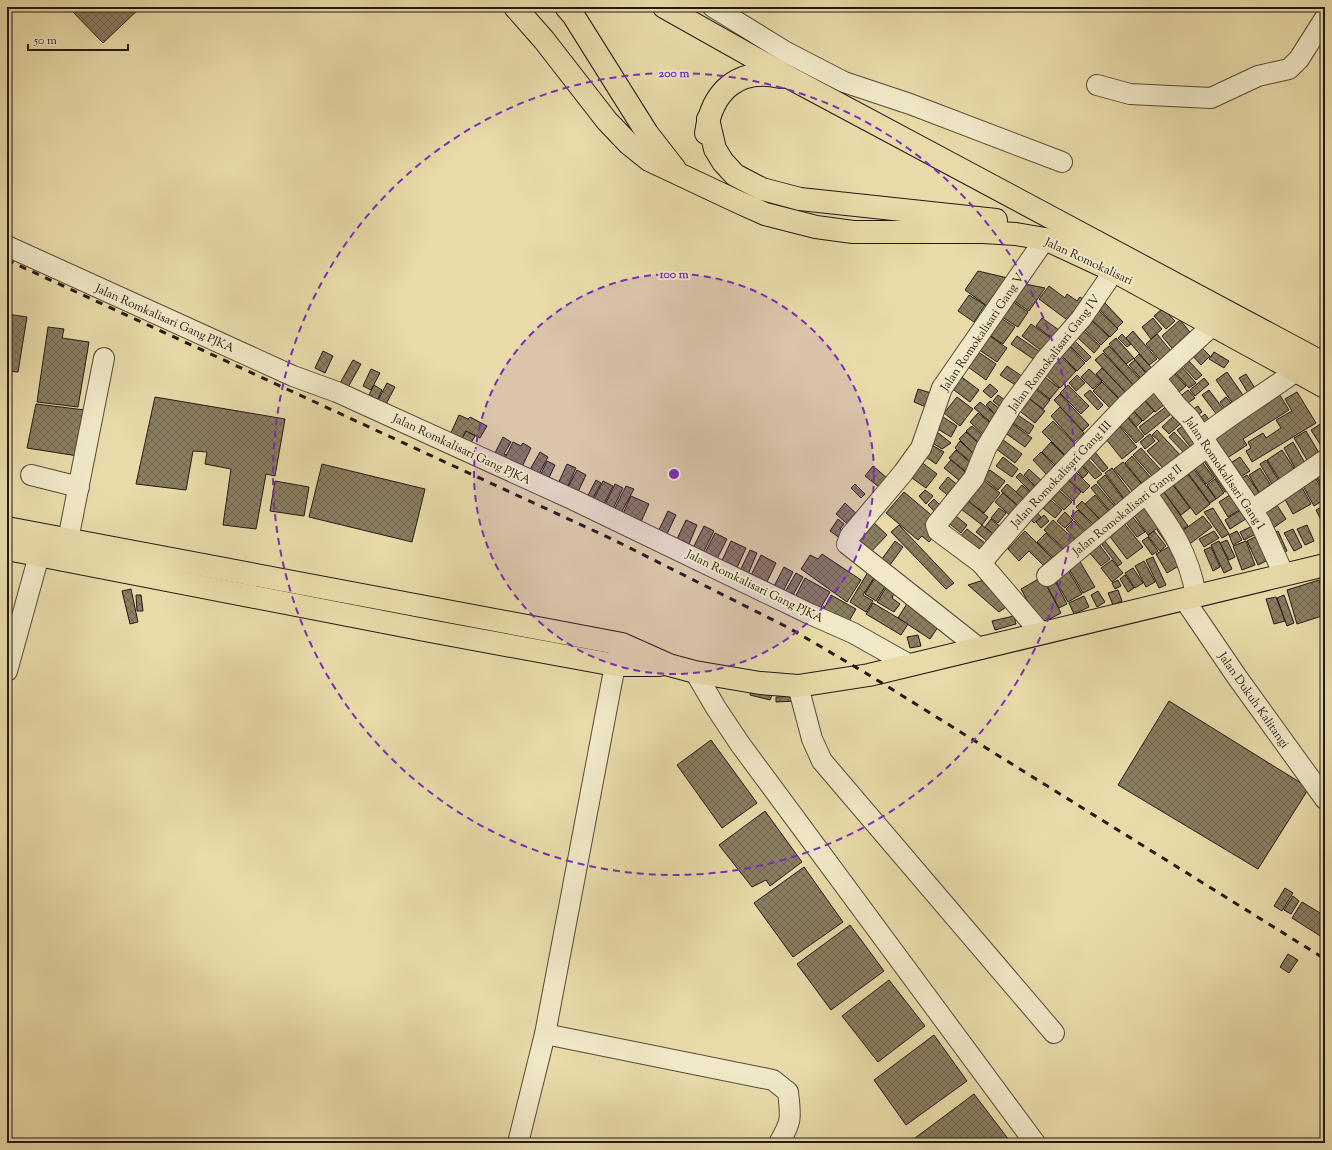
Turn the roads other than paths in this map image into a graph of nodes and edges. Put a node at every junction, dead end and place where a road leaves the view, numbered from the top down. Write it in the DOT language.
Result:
graph roads {
  1 [pos="515,7"];
  2 [pos="566,7"];
  3 [pos="664,7"];
  4 [pos="713,7"];
  5 [pos="1325,18"];
  6 [pos="792,80"];
  7 [pos="1097,84"];
  8 [pos="708,118"];
  9 [pos="1062,162"];
  10 [pos="678,173"];
  11 [pos="736,201"];
  12 [pos="1045,239"];
  13 [pos="7,246"];
  14 [pos="1114,271"];
  15 [pos="1213,325"];
  16 [pos="104,358"];
  17 [pos="1325,364"];
  18 [pos="1296,371"];
  19 [pos="1155,378"];
  20 [pos="1325,387"];
  21 [pos="1205,441"];
  22 [pos="1325,460"];
  23 [pos="30,475"];
  24 [pos="79,487"];
  25 [pos="1146,493"];
  26 [pos="1252,510"];
  27 [pos="7,528"];
  28 [pos="45,535"];
  29 [pos="68,539"];
  30 [pos="7,549"];
  31 [pos="39,556"];
  32 [pos="63,560"];
  33 [pos="981,563"];
  34 [pos="1325,565"];
  35 [pos="1284,575"];
  36 [pos="1047,576"];
  37 [pos="1190,598"];
  38 [pos="1041,634"];
  39 [pos="622,644"];
  40 [pos="980,649"];
  41 [pos="669,664"];
  42 [pos="615,665"];
  43 [pos="910,665"];
  44 [pos="7,671"];
  45 [pos="695,672"];
  46 [pos="798,686"];
  47 [pos="1325,799"];
  48 [pos="1054,1033"];
  49 [pos="545,1034"];
  50 [pos="518,1143"];
  51 [pos="779,1143"];
  52 [pos="1035,1143"];
  1 -- 10 [label="highway, Jalan Romokalisari"];
  2 -- 10 [label="highway"];
  3 -- 6 [label="highway"];
  4 -- 9 [label="street"];
  5 -- 7 [label="street"];
  6 -- 8 [label="highway"];
  6 -- 17 [label="highway, Jalan Romokalisari"];
  8 -- 11 [label="highway"];
  8 -- 12 [label="highway"];
  10 -- 11 [label="highway, Jalan Romokalisari"];
  11 -- 12 [label="highway, Jalan Romokalisari"];
  12 -- 14 [label="highway, Jalan Romokalisari"];
  12 -- 40 [label="street, Jalan Romokalisari Gang V"];
  13 -- 43 [label="street, Jalan Romkalisari Gang PJKA"];
  14 -- 15 [label="highway, Jalan Romokalisari"];
  14 -- 33 [label="street, Jalan Romokalisari Gang IV"];
  15 -- 18 [label="highway, Jalan Romokalisari"];
  15 -- 19 [label="street, Jalan Romokalisari Gang III"];
  16 -- 24 [label="street"];
  18 -- 20 [label="highway, Jalan Romokalisari"];
  18 -- 21 [label="street, Jalan Romokalisari Gang II"];
  19 -- 21 [label="street, Jalan Romokalisari Gang I"];
  19 -- 33 [label="street, Jalan Romokalisari Gang III"];
  21 -- 25 [label="street, Jalan Romokalisari Gang II"];
  21 -- 26 [label="street, Jalan Romokalisari Gang I"];
  22 -- 26 [label="street"];
  23 -- 24 [label="street"];
  24 -- 29 [label="street"];
  25 -- 36 [label="street, Jalan Romokalisari Gang II"];
  25 -- 37 [label="street"];
  26 -- 35 [label="street, Jalan Romokalisari Gang I"];
  27 -- 28 [label="highway"];
  28 -- 29 [label="highway"];
  28 -- 31 [label="street"];
  29 -- 32 [label="street"];
  29 -- 39 [label="highway"];
  30 -- 31 [label="highway"];
  31 -- 32 [label="highway"];
  31 -- 44 [label="street"];
  32 -- 42 [label="highway"];
  33 -- 38 [label="street"];
  34 -- 35 [label="highway"];
  35 -- 37 [label="highway"];
  37 -- 38 [label="highway"];
  37 -- 47 [label="street, Jalan Dukuh Kalitangi"];
  38 -- 40 [label="highway"];
  39 -- 41 [label="highway"];
  39 -- 42 [label="street"];
  40 -- 43 [label="highway"];
  41 -- 42 [label="highway"];
  41 -- 45 [label="highway"];
  42 -- 49 [label="street"];
  43 -- 46 [label="highway"];
  45 -- 46 [label="highway"];
  45 -- 52 [label="street"];
  46 -- 48 [label="street"];
  49 -- 50 [label="street"];
  49 -- 51 [label="street"];
}
